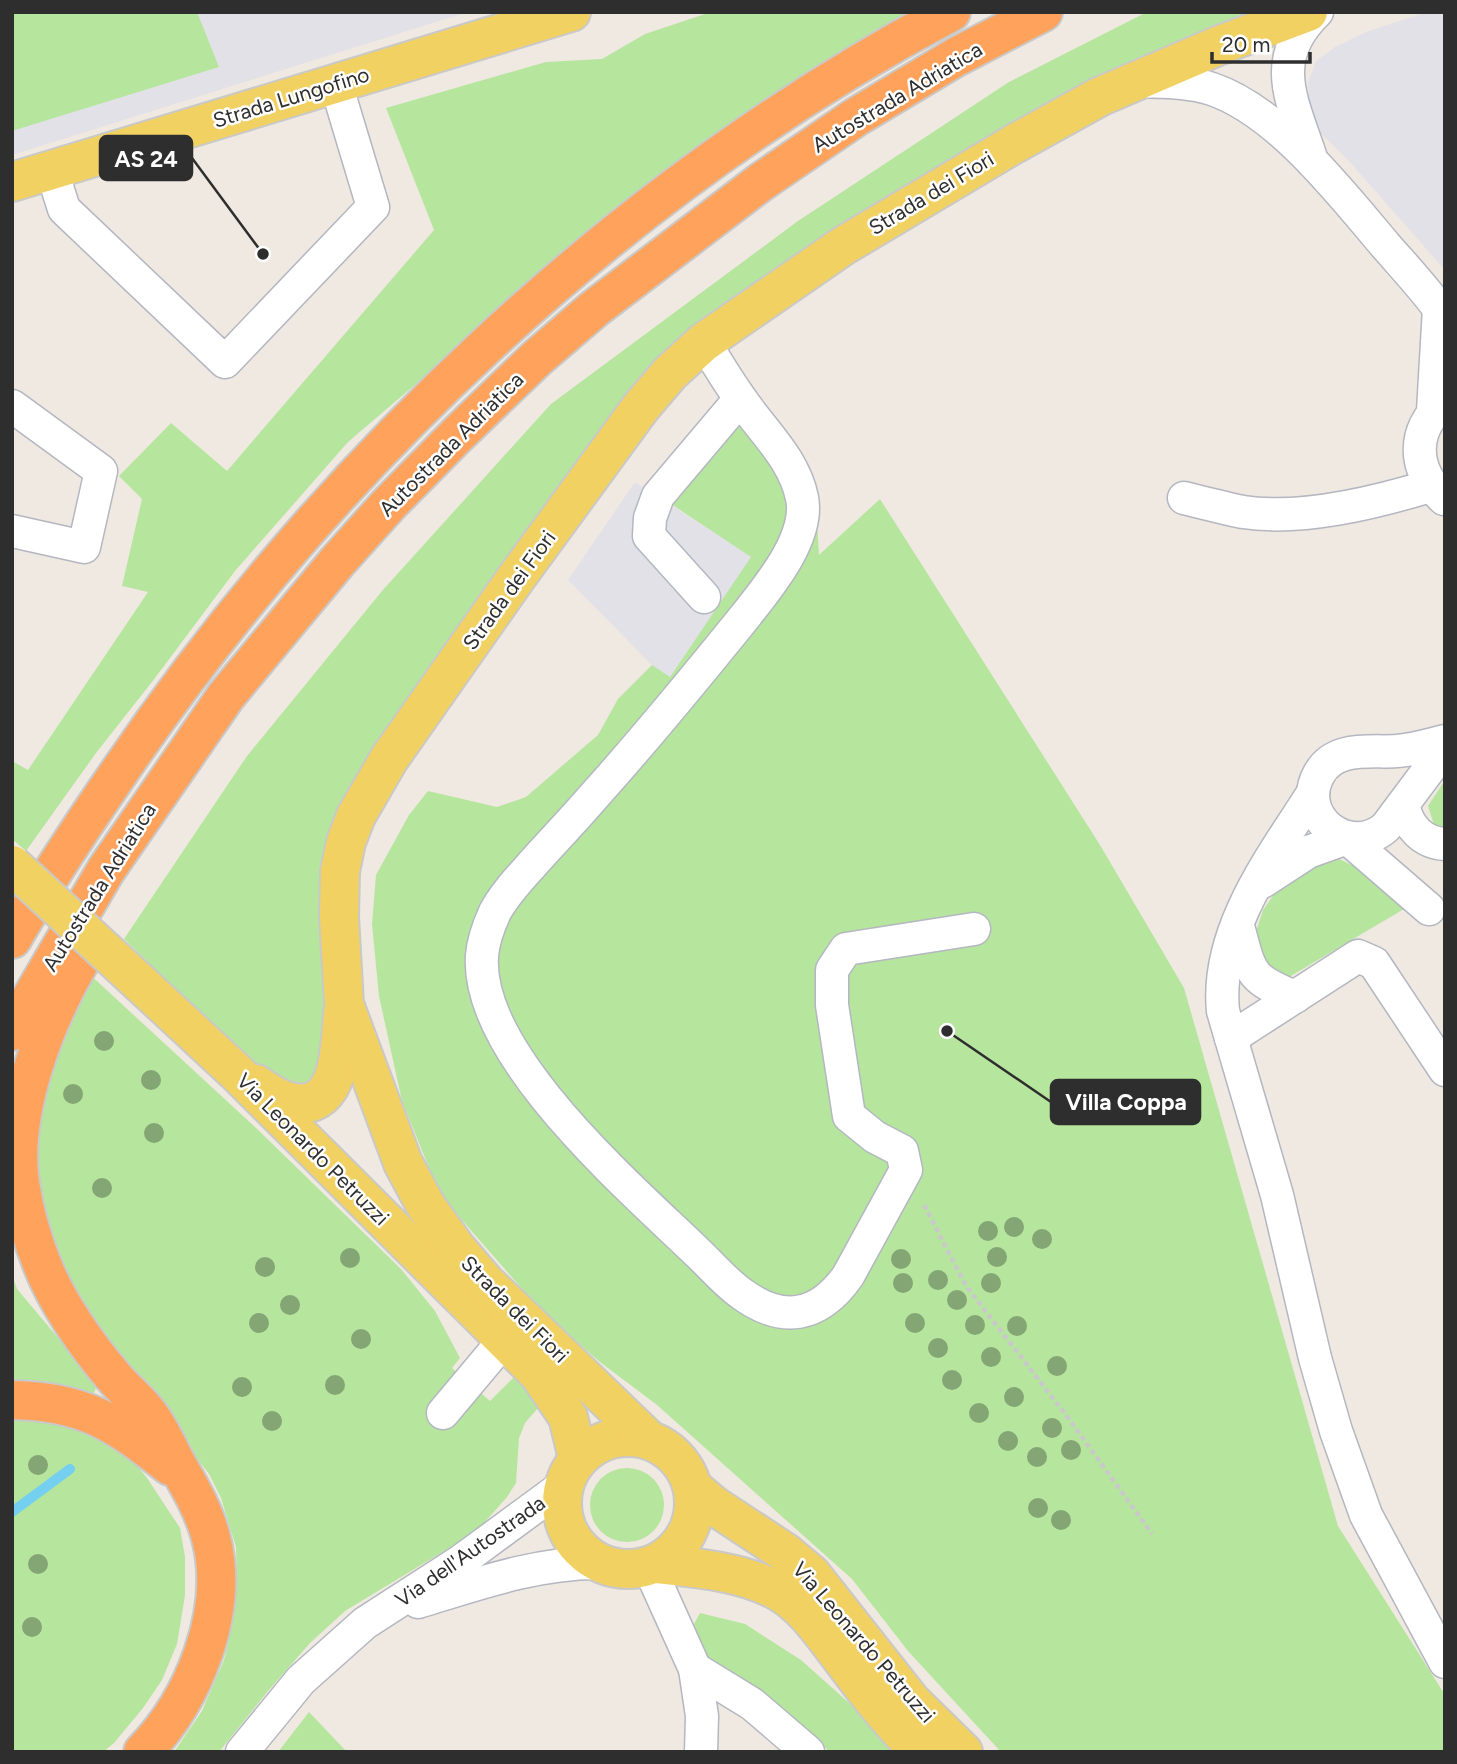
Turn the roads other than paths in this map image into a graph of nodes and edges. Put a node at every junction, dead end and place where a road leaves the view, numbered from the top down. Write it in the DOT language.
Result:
graph roads {
  1 [pos="571,12"];
  2 [pos="951,12"];
  3 [pos="1043,12"];
  4 [pos="1308,12"];
  5 [pos="1317,12"];
  6 [pos="1136,81"];
  7 [pos="336,83"];
  8 [pos="1313,162"];
  9 [pos="52,170"];
  10 [pos="12,183"];
  11 [pos="1442,313"];
  12 [pos="705,342"];
  13 [pos="740,399"];
  14 [pos="12,406"];
  15 [pos="1439,406"];
  16 [pos="1437,493"];
  17 [pos="1185,498"];
  18 [pos="12,531"];
  19 [pos="704,597"];
  20 [pos="190,672"];
  21 [pos="226,696"];
  22 [pos="1445,741"];
  23 [pos="1445,748"];
  24 [pos="1313,793"];
  25 [pos="1403,805"];
  26 [pos="1347,838"];
  27 [pos="1445,844"];
  28 [pos="12,865"];
  29 [pos="1254,887"];
  30 [pos="12,890"];
  31 [pos="1429,909"];
  32 [pos="1238,926"];
  33 [pos="974,929"];
  34 [pos="12,939"];
  35 [pos="1295,997"];
  36 [pos="344,1003"];
  37 [pos="12,1031"];
  38 [pos="1231,1038"];
  39 [pos="1445,1070"];
  40 [pos="236,1072"];
  41 [pos="505,1339"];
  42 [pos="12,1400"];
  43 [pos="443,1413"];
  44 [pos="649,1440"];
  45 [pos="571,1472"];
  46 [pos="184,1478"];
  47 [pos="693,1488"];
  48 [pos="597,1563"];
  49 [pos="653,1565"];
  50 [pos="376,1615"];
  51 [pos="1445,1662"];
  52 [pos="695,1669"];
  53 [pos="143,1752"];
  54 [pos="242,1752"];
  55 [pos="701,1752"];
  56 [pos="808,1752"];
  57 [pos="921,1752"];
  58 [pos="963,1752"];
  1 -- 7 [label="main road, Strada Lungofino"];
  2 -- 20 [label="highway"];
  3 -- 21 [label="highway, Autostrada Adriatica"];
  4 -- 6 [label="main road, Strada dei Fiori"];
  5 -- 8 [label="street"];
  6 -- 8 [label="street"];
  6 -- 12 [label="main road, Strada dei Fiori"];
  7 -- 9 [label="main road, Strada Lungofino"];
  7 -- 9 [label="street"];
  8 -- 11 [label="street"];
  9 -- 10 [label="main road, Strada Lungofino"];
  11 -- 15 [label="street"];
  12 -- 13 [label="street"];
  12 -- 36 [label="main road, Strada dei Fiori"];
  13 -- 19 [label="street"];
  13 -- 33 [label="street"];
  14 -- 18 [label="street"];
  15 -- 16 [label="street"];
  16 -- 17 [label="street"];
  20 -- 30 [label="highway"];
  20 -- 34 [label="highway"];
  21 -- 37 [label="highway, Autostrada Adriatica"];
  21 -- 46 [label="highway"];
  22 -- 24 [label="street"];
  23 -- 25 [label="street"];
  24 -- 26 [label="street"];
  24 -- 29 [label="street"];
  25 -- 26 [label="street"];
  25 -- 27 [label="street"];
  26 -- 29 [label="street"];
  26 -- 31 [label="street"];
  28 -- 40 [label="main road, Via Leonardo Petruzzi, bridge"];
  29 -- 32 [label="street"];
  32 -- 35 [label="street"];
  32 -- 38 [label="street"];
  35 -- 38 [label="street"];
  35 -- 39 [label="street"];
  36 -- 40 [label="main road"];
  36 -- 44 [label="main road, Strada dei Fiori"];
  38 -- 51 [label="street"];
  40 -- 41 [label="main road, Via Leonardo Petruzzi"];
  41 -- 43 [label="street"];
  41 -- 45 [label="main road, Via Leonardo Petruzzi"];
  42 -- 46 [label="highway"];
  44 -- 45 [label="main road"];
  44 -- 47 [label="main road"];
  45 -- 48 [label="main road"];
  45 -- 50 [label="street, Via dell'Autostrada"];
  46 -- 53 [label="highway"];
  47 -- 49 [label="main road"];
  47 -- 58 [label="main road, Via Leonardo Petruzzi"];
  48 -- 49 [label="main road"];
  48 -- 50 [label="street, Via dell'Autostrada"];
  49 -- 52 [label="street"];
  49 -- 57 [label="main road, Via Leonardo Petruzzi"];
  50 -- 54 [label="street, Via dell'Autostrada"];
  52 -- 55 [label="street"];
  52 -- 56 [label="street"];
}
